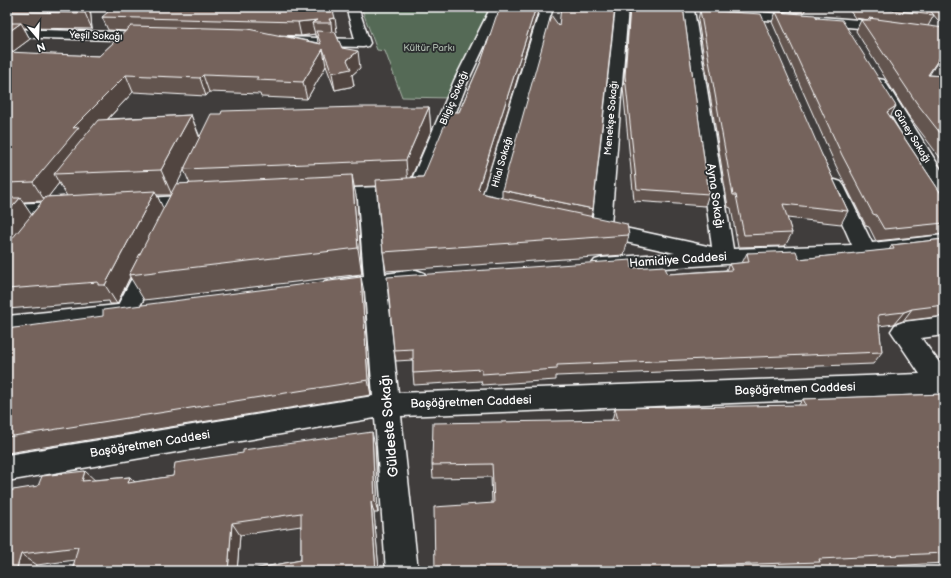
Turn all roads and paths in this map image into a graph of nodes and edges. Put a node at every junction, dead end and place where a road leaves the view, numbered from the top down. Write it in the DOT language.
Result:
graph roads {
  1 [pos="352,7"];
  2 [pos="497,7"];
  3 [pos="547,7"];
  4 [pos="622,7"];
  5 [pos="688,10"];
  6 [pos="717,12"];
  7 [pos="928,18"];
  8 [pos="842,23"];
  9 [pos="7,33"];
  10 [pos="850,36"];
  11 [pos="943,36"];
  12 [pos="165,38"];
  13 [pos="268,41"];
  14 [pos="870,69"];
  15 [pos="829,174"];
  16 [pos="190,181"];
  17 [pos="944,189"];
  18 [pos="65,190"];
  19 [pos="367,194"];
  20 [pos="313,196"];
  21 [pos="211,201"];
  22 [pos="180,202"];
  23 [pos="112,205"];
  24 [pos="81,207"];
  25 [pos="51,208"];
  26 [pos="7,210"];
  27 [pos="526,215"];
  28 [pos="170,223"];
  29 [pos="38,226"];
  30 [pos="944,242"];
  31 [pos="159,244"];
  32 [pos="865,251"];
  33 [pos="724,257"];
  34 [pos="581,267"];
  35 [pos="438,277"];
  36 [pos="375,281"];
  37 [pos="312,289"];
  38 [pos="148,310"];
  39 [pos="125,313"];
  40 [pos="7,325"];
  41 [pos="944,326"];
  42 [pos="942,386"];
  43 [pos="388,405"];
  44 [pos="7,468"];
  45 [pos="402,571"];
  1 -- 13 [label="street"];
  2 -- 19 [label="street, Bilgiç Sokağı"];
  3 -- 27 [label="street, Hilal Sokağı"];
  4 -- 33 [label="street, Menekşe Sokağı"];
  5 -- 33 [label="street, Ayna Sokağı"];
  6 -- 8 [label="street"];
  7 -- 11 [label="street"];
  8 -- 10 [label="street"];
  8 -- 11 [label="street"];
  9 -- 12 [label="street, Yeşil Sokağı"];
  14 -- 17 [label="street, Güney Sokağı"];
  15 -- 32 [label="street"];
  16 -- 22 [label="street"];
  18 -- 25 [label="street"];
  19 -- 20 [label="street"];
  19 -- 36 [label="street, Güldeste Sokağı"];
  21 -- 22 [label="street"];
  22 -- 23 [label="street"];
  22 -- 28 [label="street"];
  24 -- 25 [label="street"];
  25 -- 26 [label="street"];
  25 -- 29 [label="street"];
  30 -- 32 [label="street, Hamidiye Caddesi"];
  31 -- 39 [label="street"];
  32 -- 33 [label="street, Hamidiye Caddesi"];
  33 -- 34 [label="street, Hamidiye Caddesi"];
  35 -- 36 [label="street"];
  36 -- 37 [label="street"];
  36 -- 43 [label="street, Güldeste Sokağı"];
  38 -- 39 [label="street"];
  39 -- 40 [label="street"];
  41 -- 42 [label="street"];
  42 -- 43 [label="street, Başöğretmen Caddesi"];
  43 -- 44 [label="street, Başöğretmen Caddesi"];
  43 -- 45 [label="street, Güldeste Sokağı"];
}
